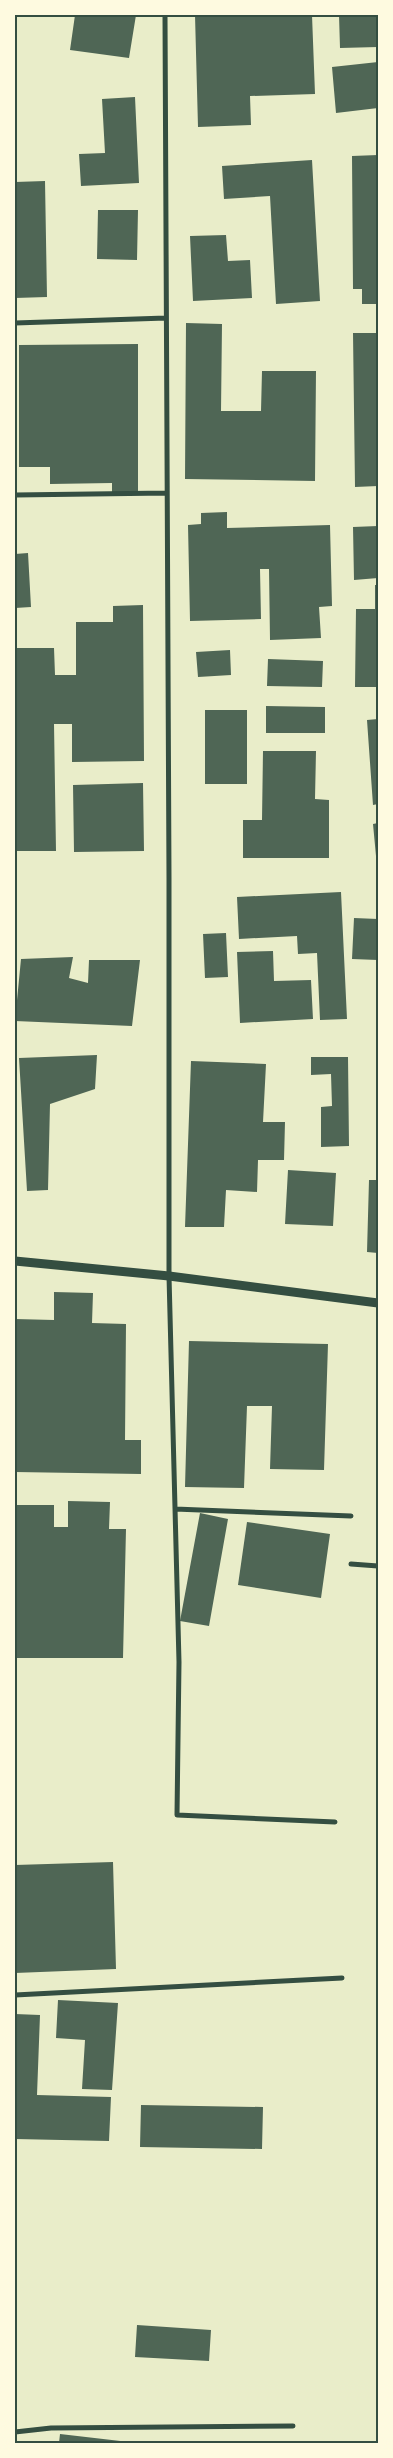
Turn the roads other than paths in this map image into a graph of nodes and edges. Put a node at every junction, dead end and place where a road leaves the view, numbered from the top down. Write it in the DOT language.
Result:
graph roads {
  1 [pos="165,15"];
  2 [pos="166,318"];
  3 [pos="15,324"];
  4 [pos="167,493"];
  5 [pos="15,495"];
  6 [pos="15,1261"];
  7 [pos="168,1276"];
  8 [pos="378,1303"];
  9 [pos="175,1509"];
  10 [pos="351,1516"];
  11 [pos="351,1564"];
  12 [pos="378,1566"];
  13 [pos="335,1822"];
  14 [pos="342,1978"];
  15 [pos="15,1996"];
  16 [pos="293,2426"];
  17 [pos="15,2432"];
  1 -- 2 [label="street"];
  2 -- 3 [label="street"];
  2 -- 4 [label="street"];
  4 -- 5 [label="street"];
  4 -- 7 [label="street"];
  6 -- 7 [label="street"];
  7 -- 8 [label="street"];
  7 -- 9 [label="street"];
  9 -- 10 [label="street"];
  9 -- 13 [label="street"];
  11 -- 12 [label="street"];
  14 -- 15 [label="street"];
  16 -- 17 [label="street"];
}
